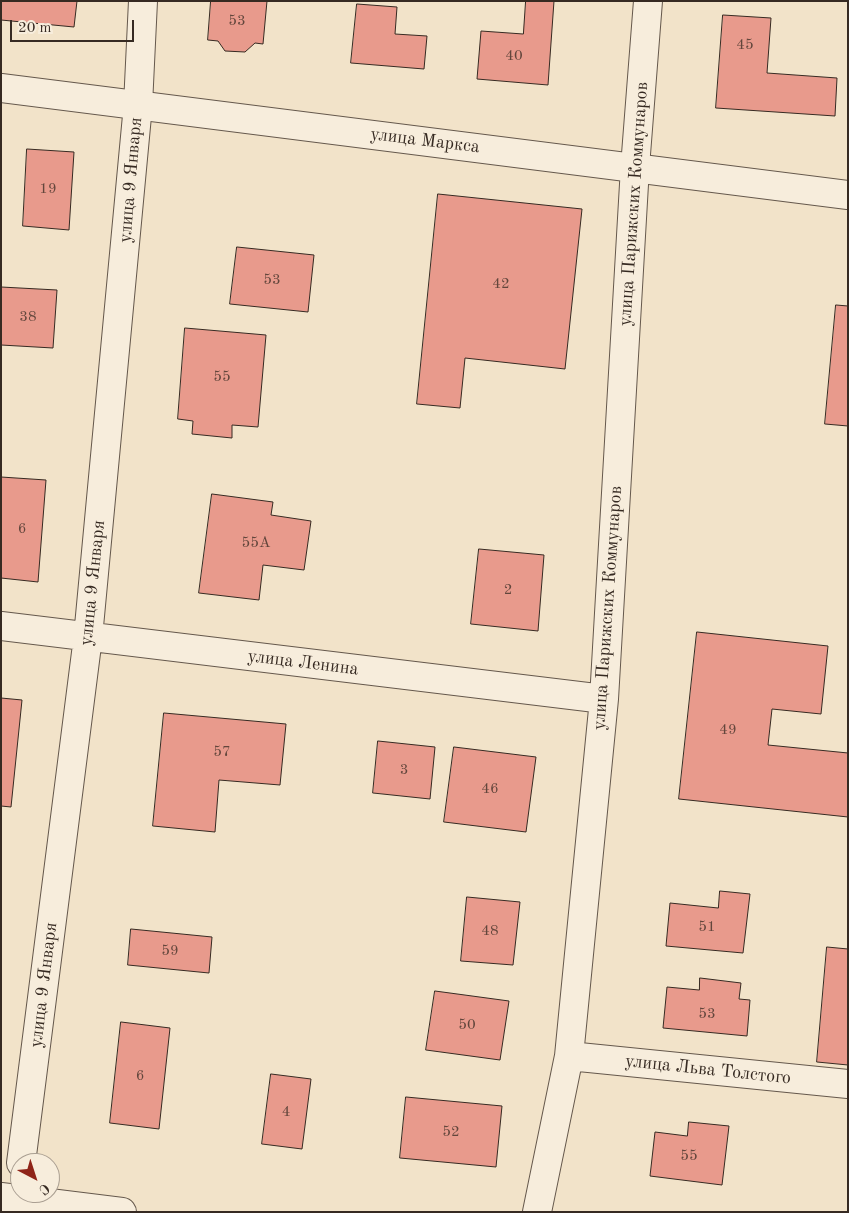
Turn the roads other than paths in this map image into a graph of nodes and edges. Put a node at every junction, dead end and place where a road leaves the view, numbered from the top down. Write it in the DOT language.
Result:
graph roads {
  1 [pos="144,1"];
  2 [pos="648,1"];
  3 [pos="1,88"];
  4 [pos="138,105"];
  5 [pos="634,167"];
  6 [pos="848,195"];
  7 [pos="1,626"];
  8 [pos="88,637"];
  9 [pos="604,699"];
  10 [pos="569,1056"];
  11 [pos="848,1084"];
  12 [pos="22,1153"];
  13 [pos="22,1203"];
  14 [pos="122,1212"];
  15 [pos="537,1212"];
  1 -- 4 [label="street, улица 9 Января"];
  2 -- 5 [label="street, улица Парижских Коммунаров"];
  3 -- 4 [label="street, улица Маркса"];
  4 -- 5 [label="street, улица Маркса"];
  4 -- 8 [label="street, улица 9 Января"];
  5 -- 6 [label="street, улица Маркса"];
  5 -- 9 [label="street, улица Парижских Коммунаров"];
  7 -- 8 [label="street, улица Ленина"];
  8 -- 9 [label="street, улица Ленина"];
  8 -- 12 [label="street, улица 9 Января"];
  9 -- 10 [label="street, улица Парижских Коммунаров"];
  10 -- 11 [label="street, улица Льва Толстого"];
  10 -- 15 [label="street, улица Парижских Коммунаров"];
  13 -- 14 [label="street"];
}
